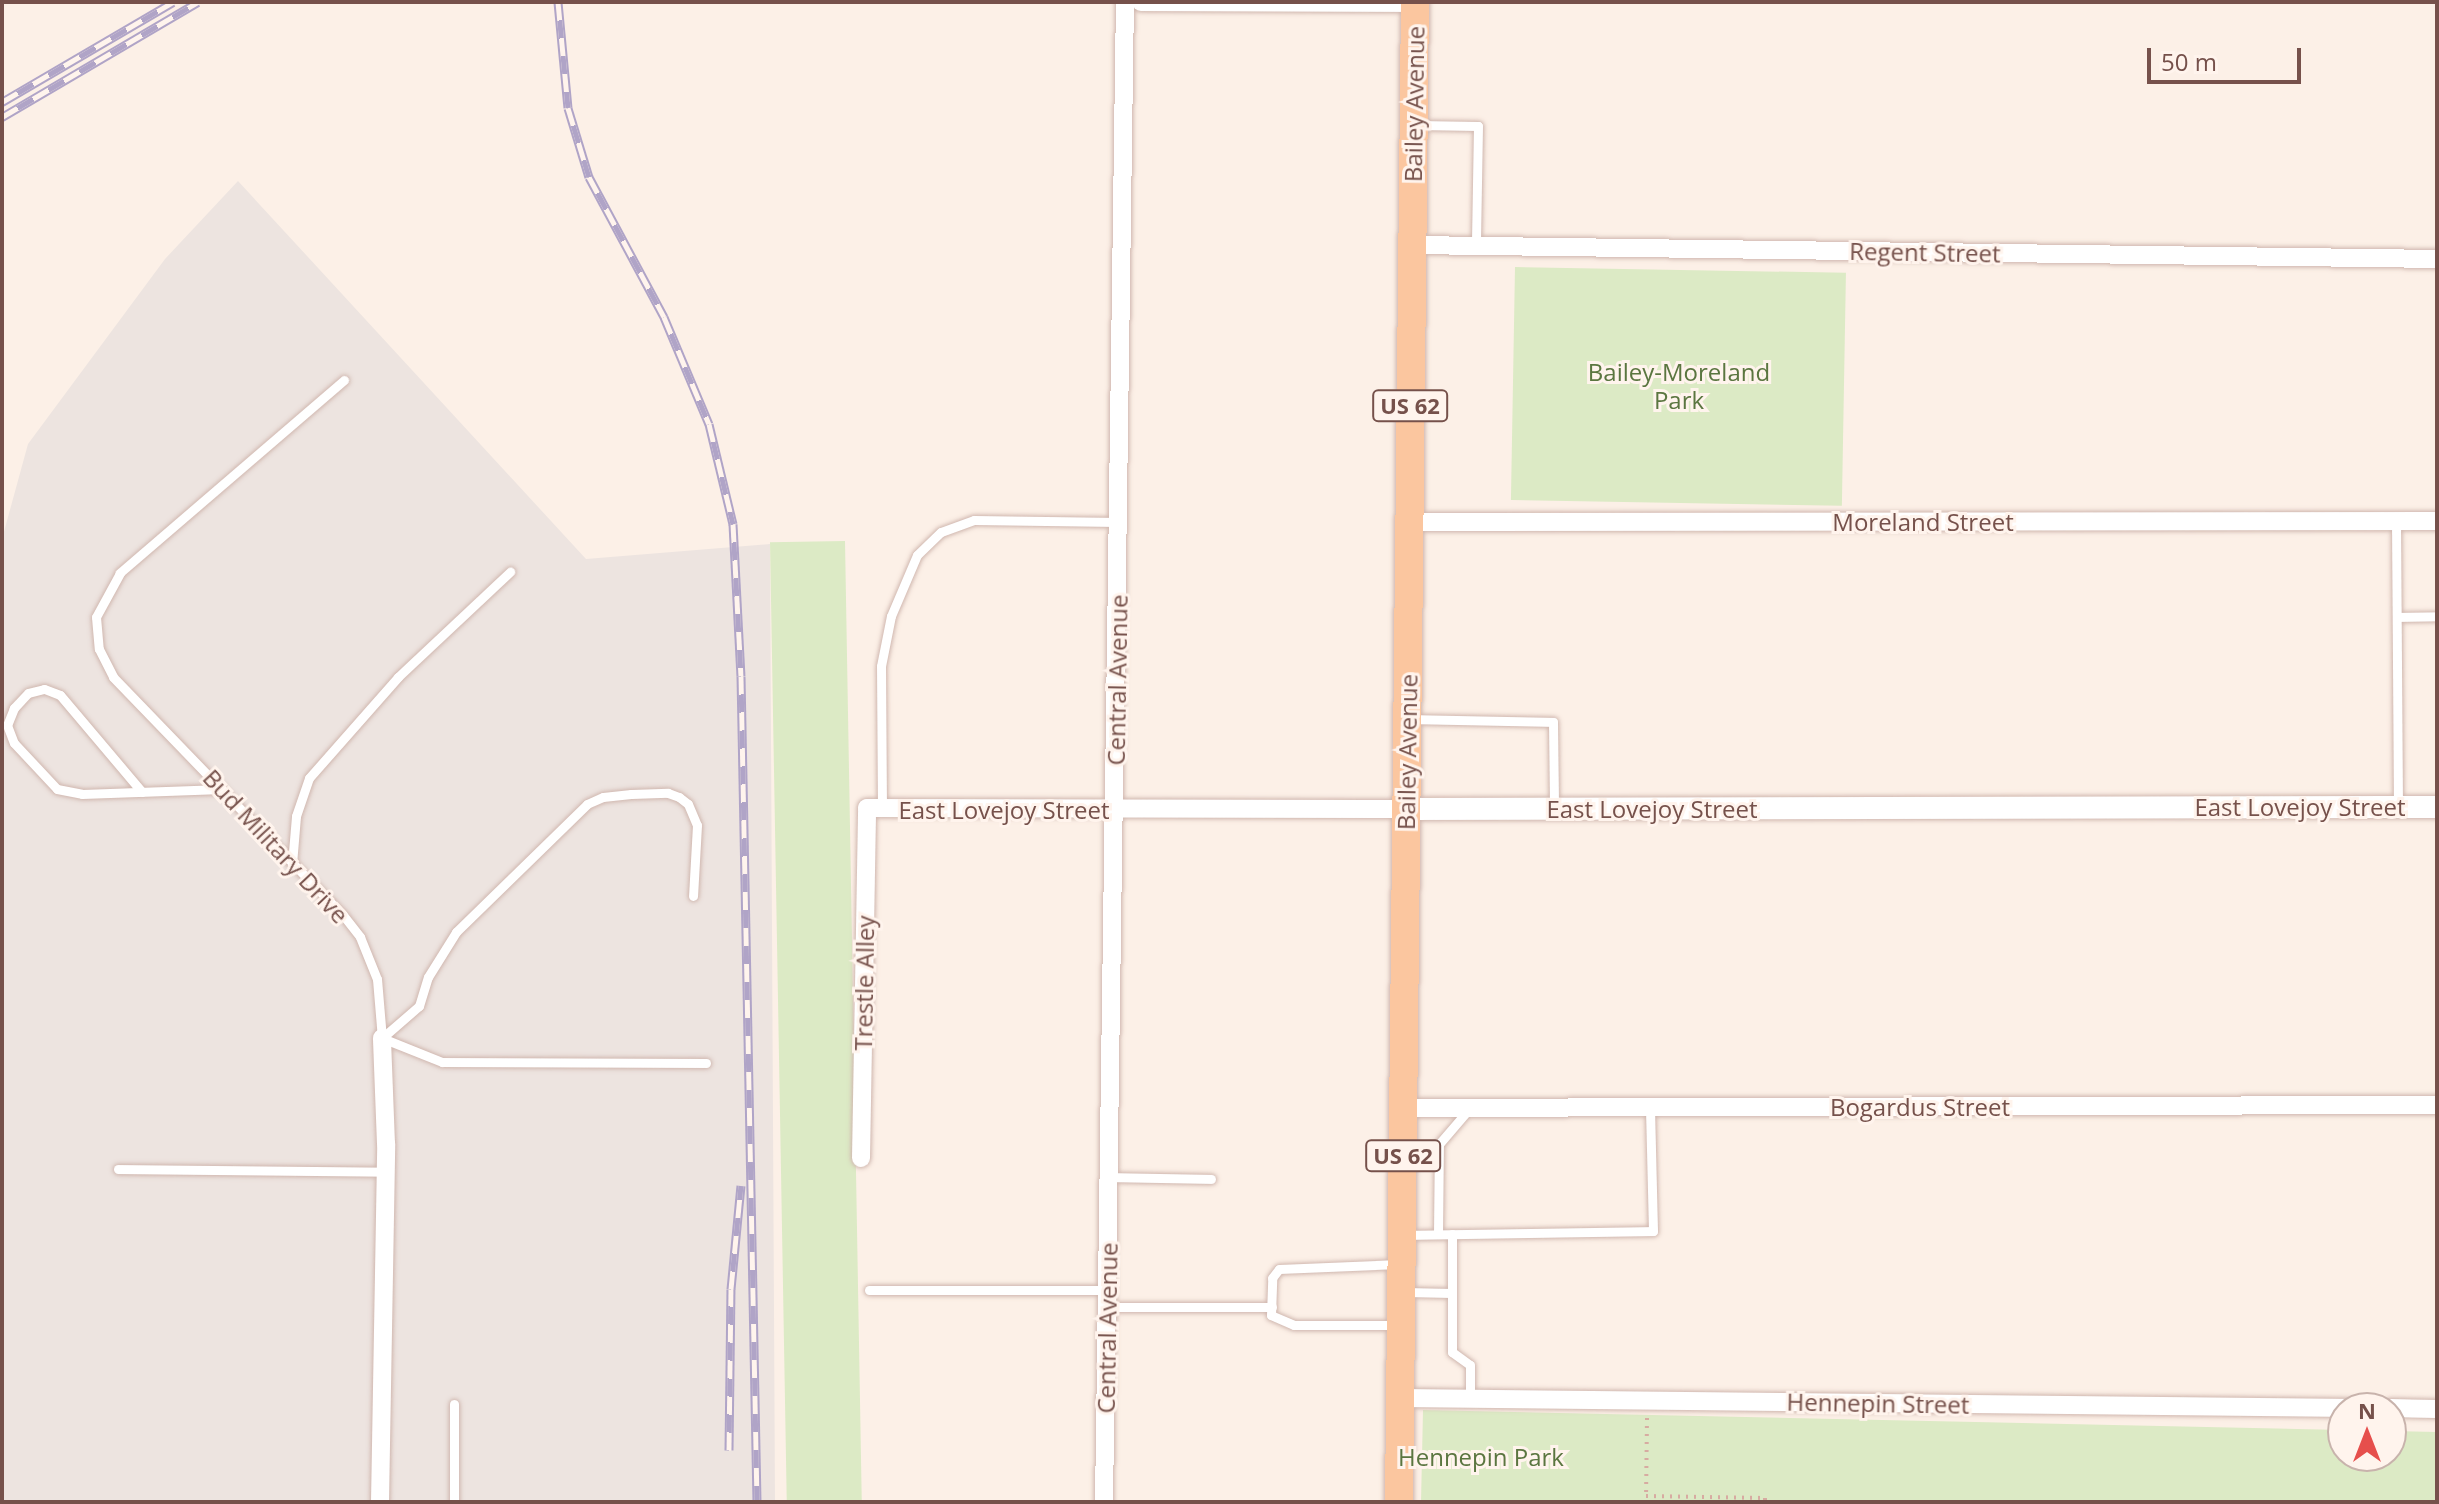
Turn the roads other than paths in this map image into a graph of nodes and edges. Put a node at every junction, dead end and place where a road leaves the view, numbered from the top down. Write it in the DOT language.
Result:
graph roads {
  1 [pos="1125,2"];
  2 [pos="1141,2"];
  3 [pos="1285,2"];
  4 [pos="1415,2"];
  5 [pos="1413,125"];
  6 [pos="1412,245"];
  7 [pos="1476,246"];
  8 [pos="2437,259"];
  9 [pos="344,380"];
  10 [pos="2396,521"];
  11 [pos="2437,521"];
  12 [pos="1118,522"];
  13 [pos="1409,522"];
  14 [pos="510,572"];
  15 [pos="2437,616"];
  16 [pos="2398,617"];
  17 [pos="1407,719"];
  18 [pos="222,789"];
  19 [pos="142,792"];
  20 [pos="2398,807"];
  21 [pos="2437,807"];
  22 [pos="875,809"];
  23 [pos="1407,809"];
  24 [pos="1554,809"];
  25 [pos="1115,811"];
  26 [pos="292,864"];
  27 [pos="693,896"];
  28 [pos="382,1038"];
  29 [pos="706,1063"];
  30 [pos="2437,1105"];
  31 [pos="1403,1108"];
  32 [pos="1470,1108"];
  33 [pos="1650,1108"];
  34 [pos="861,1158"];
  35 [pos="118,1169"];
  36 [pos="385,1172"];
  37 [pos="1109,1177"];
  38 [pos="1211,1179"];
  39 [pos="1438,1234"];
  40 [pos="1452,1234"];
  41 [pos="1402,1235"];
  42 [pos="1402,1264"];
  43 [pos="869,1290"];
  44 [pos="1401,1292"];
  45 [pos="1452,1293"];
  46 [pos="1107,1298"];
  47 [pos="1272,1307"];
  48 [pos="1401,1325"];
  49 [pos="1400,1398"];
  50 [pos="1470,1399"];
  51 [pos="454,1404"];
  52 [pos="2327,1408"];
  53 [pos="2407,1408"];
  54 [pos="2437,1409"];
  55 [pos="380,1502"];
  56 [pos="454,1502"];
  57 [pos="1104,1502"];
  58 [pos="1399,1502"];
  1 -- 12 [label="street, Central Avenue"];
  2 -- 3 [label="street"];
  3 -- 4 [label="street"];
  4 -- 5 [label="main road, Bailey Avenue / US 62"];
  5 -- 6 [label="main road, Bailey Avenue / US 62"];
  5 -- 7 [label="lane"];
  6 -- 7 [label="street, Regent Street"];
  6 -- 13 [label="main road, Bailey Avenue / US 62"];
  7 -- 8 [label="street, Regent Street"];
  9 -- 18 [label="lane, Bud Military Drive"];
  10 -- 11 [label="street, Moreland Street"];
  10 -- 13 [label="street, Moreland Street"];
  10 -- 16 [label="lane"];
  12 -- 22 [label="lane, Trestle Alley"];
  12 -- 25 [label="street, Central Avenue"];
  13 -- 17 [label="main road, Bailey Avenue / US 62"];
  14 -- 26 [label="lane"];
  15 -- 16 [label="lane"];
  16 -- 20 [label="lane"];
  17 -- 23 [label="main road, Bailey Avenue / US 62"];
  17 -- 24 [label="lane"];
  18 -- 19 [label="lane"];
  18 -- 26 [label="lane, Bud Military Drive"];
  19 -- 19 [label="lane"];
  20 -- 21 [label="street, East Lovejoy Street"];
  20 -- 24 [label="street, East Lovejoy Street"];
  22 -- 25 [label="street, East Lovejoy Street"];
  22 -- 34 [label="street, Trestle Alley"];
  23 -- 24 [label="street, East Lovejoy Street"];
  23 -- 25 [label="street, East Lovejoy Street"];
  23 -- 31 [label="main road, Bailey Avenue / US 62"];
  25 -- 37 [label="street, Central Avenue"];
  26 -- 28 [label="lane, Bud Military Drive"];
  27 -- 28 [label="lane"];
  28 -- 29 [label="lane"];
  28 -- 36 [label="street, Bud Military Drive"];
  30 -- 33 [label="street, Bogardus Street"];
  31 -- 32 [label="street, Bogardus Street"];
  31 -- 41 [label="main road, Bailey Avenue / US 62"];
  32 -- 33 [label="street, Bogardus Street"];
  32 -- 39 [label="lane"];
  33 -- 40 [label="lane"];
  35 -- 36 [label="lane"];
  36 -- 55 [label="street, Bud Military Drive"];
  37 -- 38 [label="lane"];
  37 -- 46 [label="street, Central Avenue"];
  39 -- 40 [label="lane"];
  39 -- 41 [label="lane"];
  40 -- 45 [label="lane"];
  41 -- 42 [label="main road, Bailey Avenue / US 62"];
  42 -- 44 [label="main road, Bailey Avenue / US 62"];
  42 -- 47 [label="lane"];
  43 -- 46 [label="lane"];
  44 -- 45 [label="lane"];
  44 -- 48 [label="main road, Bailey Avenue / US 62"];
  45 -- 50 [label="lane"];
  46 -- 47 [label="lane"];
  46 -- 57 [label="street, Central Avenue"];
  47 -- 48 [label="lane"];
  48 -- 49 [label="main road, Bailey Avenue / US 62"];
  49 -- 50 [label="street, Hennepin Street"];
  49 -- 58 [label="main road, Bailey Avenue / US 62"];
  50 -- 52 [label="street, Hennepin Street"];
  51 -- 56 [label="lane"];
  53 -- 54 [label="street"];
}
